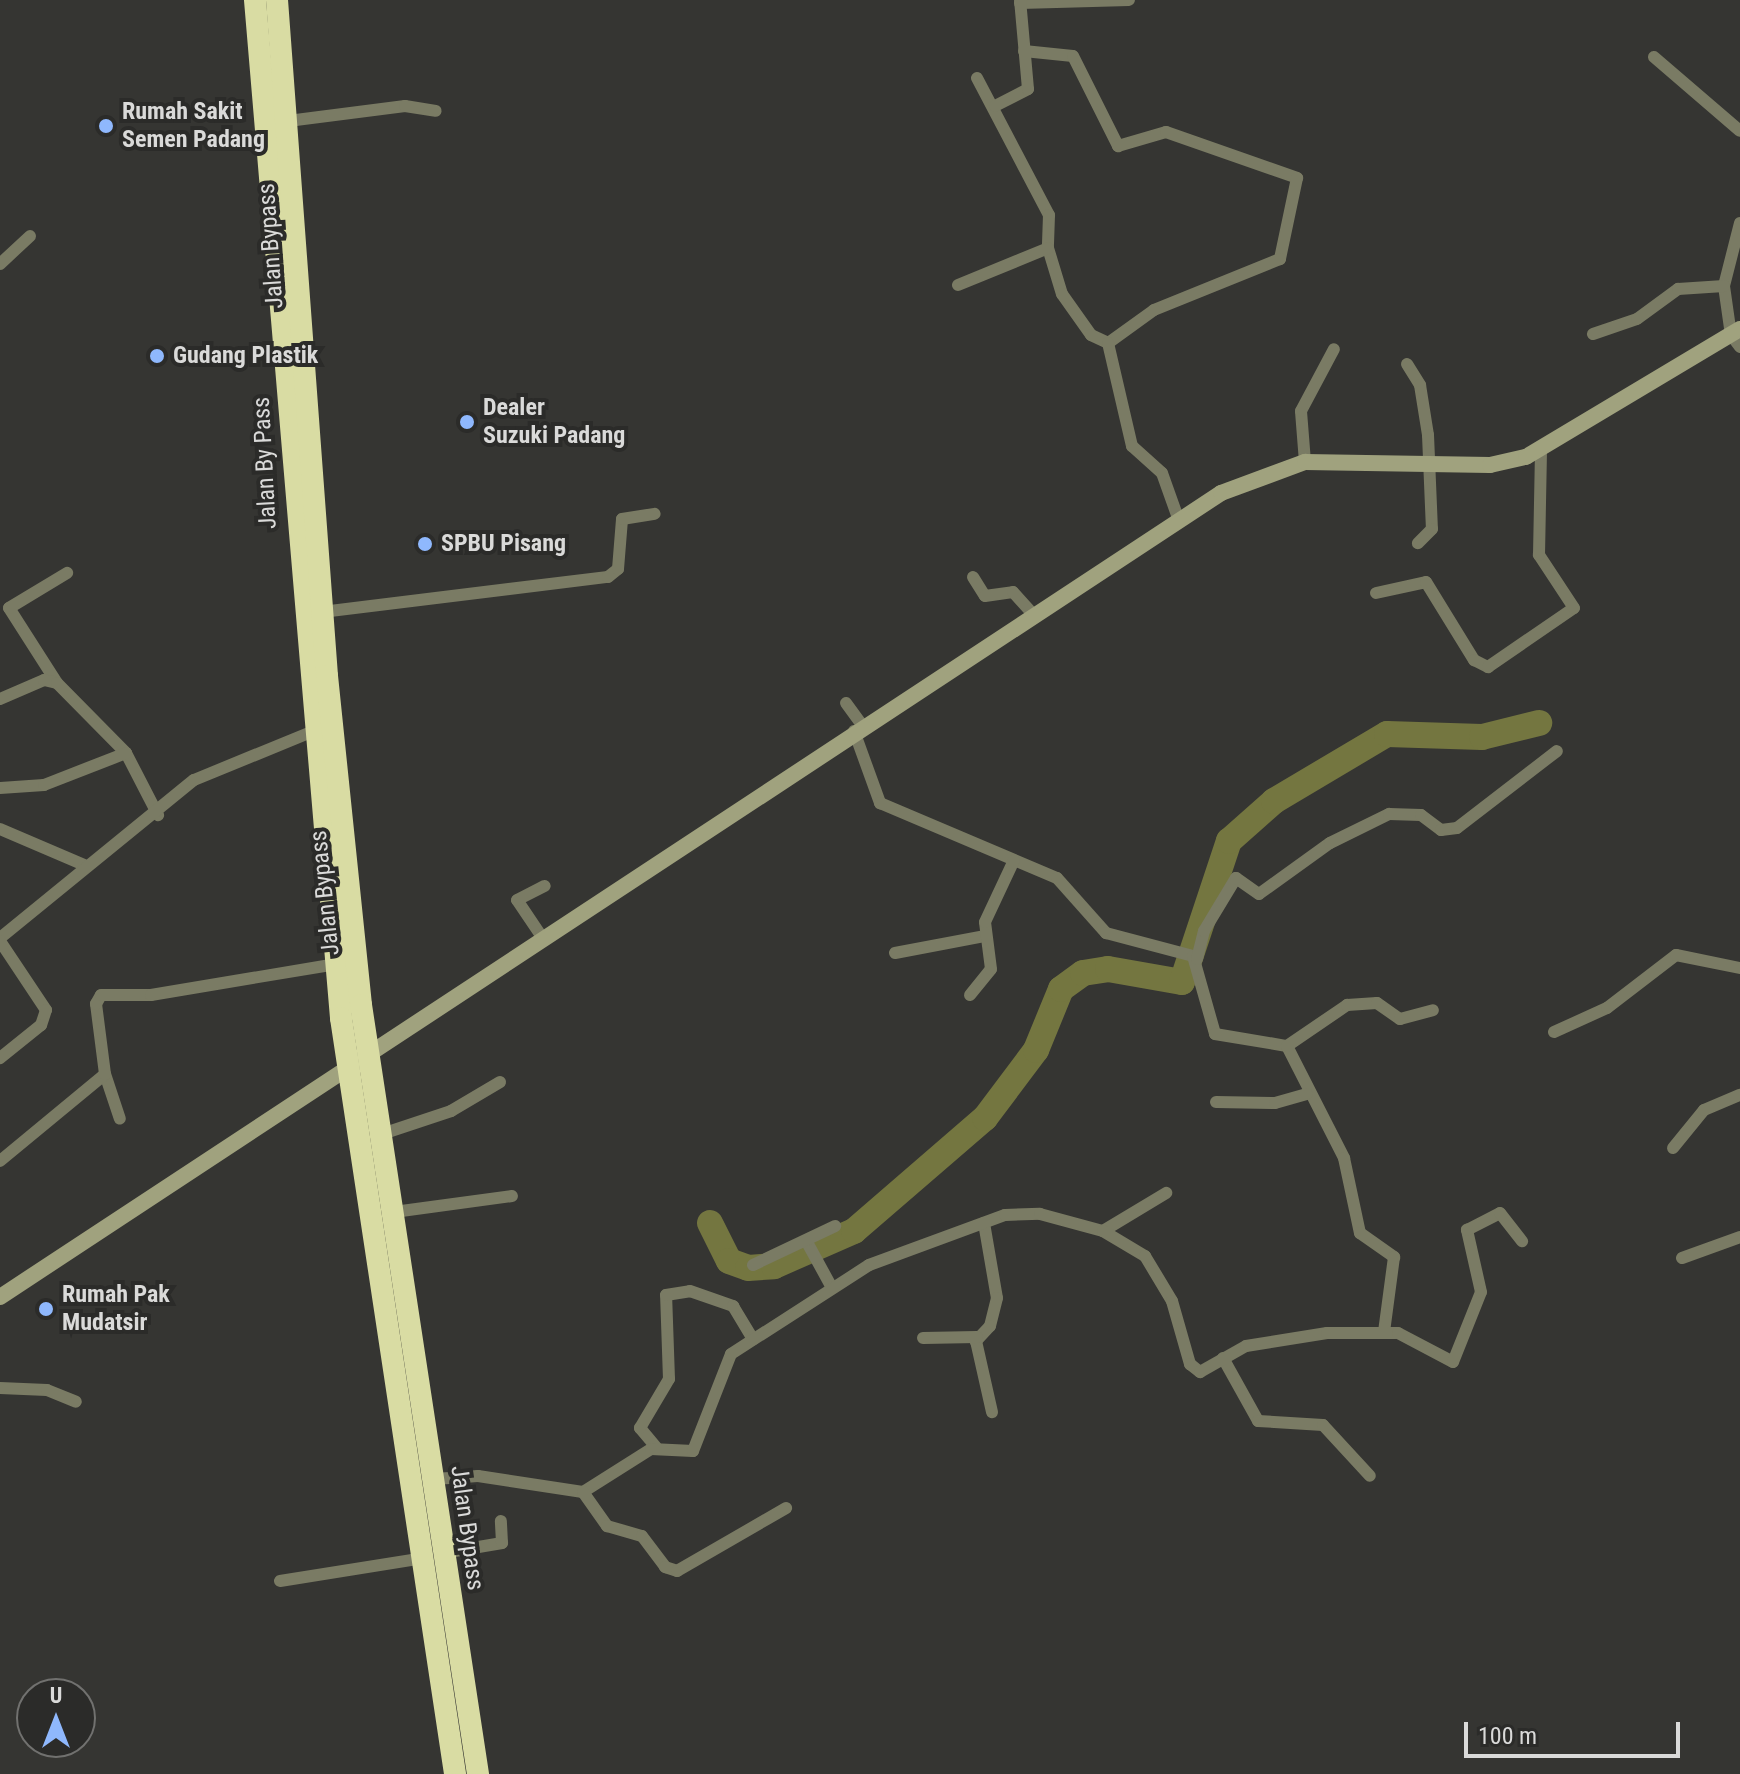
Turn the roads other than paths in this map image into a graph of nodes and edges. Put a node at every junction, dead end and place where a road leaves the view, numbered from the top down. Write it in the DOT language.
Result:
graph roads {
  1 [pos="255,0"];
  2 [pos="277,0"];
  3 [pos="1129,0"];
  4 [pos="1020,1"];
  5 [pos="1024,51"];
  6 [pos="1654,57"];
  7 [pos="977,78"];
  8 [pos="995,106"];
  9 [pos="436,111"];
  10 [pos="1740,131"];
  11 [pos="289,132"];
  12 [pos="266,144"];
  13 [pos="1740,223"];
  14 [pos="30,236"];
  15 [pos="1048,248"];
  16 [pos="0,264"];
  17 [pos="958,285"];
  18 [pos="1724,286"];
  19 [pos="1593,334"];
  20 [pos="1737,337"];
  21 [pos="1108,343"];
  22 [pos="1334,349"];
  23 [pos="1407,364"];
  24 [pos="1541,450"];
  25 [pos="1305,462"];
  26 [pos="1429,463"];
  27 [pos="655,514"];
  28 [pos="1178,518"];
  29 [pos="1418,543"];
  30 [pos="67,573"];
  31 [pos="973,577"];
  32 [pos="1376,593"];
  33 [pos="0,595"];
  34 [pos="9,608"];
  35 [pos="322,612"];
  36 [pos="1034,615"];
  37 [pos="57,683"];
  38 [pos="0,699"];
  39 [pos="846,703"];
  40 [pos="858,728"];
  41 [pos="311,732"];
  42 [pos="1557,751"];
  43 [pos="126,753"];
  44 [pos="0,788"];
  45 [pos="158,815"];
  46 [pos="0,829"];
  47 [pos="1014,860"];
  48 [pos="84,865"];
  49 [pos="545,886"];
  50 [pos="985,936"];
  51 [pos="0,940"];
  52 [pos="544,940"];
  53 [pos="895,953"];
  54 [pos="1193,956"];
  55 [pos="336,964"];
  56 [pos="1740,968"];
  57 [pos="970,995"];
  58 [pos="1433,1010"];
  59 [pos="1554,1032"];
  60 [pos="1287,1046"];
  61 [pos="369,1055"];
  62 [pos="0,1058"];
  63 [pos="105,1074"];
  64 [pos="348,1074"];
  65 [pos="500,1082"];
  66 [pos="1307,1094"];
  67 [pos="1740,1095"];
  68 [pos="1216,1102"];
  69 [pos="120,1119"];
  70 [pos="382,1134"];
  71 [pos="1673,1148"];
  72 [pos="0,1161"];
  73 [pos="1166,1193"];
  74 [pos="512,1196"];
  75 [pos="394,1212"];
  76 [pos="984,1223"];
  77 [pos="835,1226"];
  78 [pos="1103,1231"];
  79 [pos="1740,1237"];
  80 [pos="1522,1241"];
  81 [pos="811,1249"];
  82 [pos="1682,1258"];
  83 [pos="753,1265"];
  84 [pos="831,1286"];
  85 [pos="0,1297"];
  86 [pos="1384,1332"];
  87 [pos="977,1337"];
  88 [pos="923,1338"];
  89 [pos="753,1339"];
  90 [pos="1223,1358"];
  91 [pos="0,1388"];
  92 [pos="76,1402"];
  93 [pos="992,1412"];
  94 [pos="656,1447"];
  95 [pos="1370,1476"];
  96 [pos="435,1479"];
  97 [pos="583,1492"];
  98 [pos="786,1508"];
  99 [pos="501,1521"];
  100 [pos="433,1556"];
  101 [pos="280,1581"];
  102 [pos="449,1661"];
  103 [pos="455,1774"];
  104 [pos="478,1774"];
  1 -- 12 [label="highway, Jalan By Pass"];
  2 -- 11 [label="highway, Jalan Bypass"];
  3 -- 4 [label="street"];
  4 -- 5 [label="street"];
  5 -- 8 [label="street"];
  5 -- 21 [label="street"];
  6 -- 10 [label="street"];
  7 -- 8 [label="street"];
  8 -- 15 [label="street"];
  9 -- 11 [label="street"];
  11 -- 12 [label="highway"];
  11 -- 35 [label="highway, Jalan Bypass"];
  12 -- 41 [label="highway, Jalan By Pass"];
  13 -- 18 [label="street"];
  14 -- 16 [label="street"];
  15 -- 17 [label="street"];
  15 -- 21 [label="street"];
  18 -- 19 [label="street"];
  18 -- 20 [label="street"];
  20 -- 24 [label="street"];
  21 -- 28 [label="street"];
  22 -- 25 [label="street"];
  23 -- 26 [label="street"];
  24 -- 26 [label="street"];
  24 -- 32 [label="street"];
  25 -- 26 [label="street"];
  25 -- 28 [label="street"];
  26 -- 29 [label="street"];
  27 -- 35 [label="street"];
  28 -- 36 [label="street"];
  30 -- 34 [label="street"];
  31 -- 36 [label="street"];
  33 -- 34 [label="street"];
  34 -- 37 [label="street"];
  35 -- 61 [label="highway, Jalan Bypass"];
  36 -- 40 [label="street"];
  37 -- 38 [label="street"];
  37 -- 43 [label="street"];
  39 -- 40 [label="street"];
  40 -- 47 [label="street"];
  40 -- 52 [label="street"];
  41 -- 45 [label="street"];
  41 -- 55 [label="highway, Jalan Bypass"];
  42 -- 54 [label="street"];
  43 -- 44 [label="street"];
  43 -- 45 [label="street"];
  45 -- 48 [label="street"];
  46 -- 48 [label="street"];
  47 -- 50 [label="street"];
  47 -- 54 [label="street"];
  48 -- 51 [label="street"];
  49 -- 52 [label="street"];
  50 -- 53 [label="street"];
  50 -- 57 [label="street"];
  51 -- 62 [label="street"];
  52 -- 61 [label="street"];
  54 -- 60 [label="street"];
  55 -- 63 [label="street"];
  55 -- 64 [label="highway, Jalan Bypass"];
  56 -- 59 [label="street"];
  58 -- 60 [label="street"];
  60 -- 66 [label="street"];
  61 -- 64 [label="street"];
  61 -- 70 [label="highway, Jalan Bypass"];
  63 -- 69 [label="street"];
  63 -- 72 [label="street"];
  64 -- 85 [label="street"];
  64 -- 100 [label="highway, Jalan Bypass"];
  65 -- 70 [label="street"];
  66 -- 68 [label="street"];
  66 -- 86 [label="street"];
  67 -- 71 [label="street"];
  70 -- 75 [label="highway, Jalan Bypass"];
  73 -- 78 [label="street"];
  74 -- 75 [label="street"];
  75 -- 96 [label="highway, Jalan Bypass"];
  76 -- 78 [label="street"];
  76 -- 84 [label="street"];
  76 -- 87 [label="street"];
  77 -- 81 [label="street"];
  78 -- 90 [label="street"];
  79 -- 82 [label="street"];
  80 -- 86 [label="street"];
  81 -- 83 [label="street"];
  81 -- 84 [label="street"];
  84 -- 89 [label="street"];
  86 -- 90 [label="street"];
  87 -- 88 [label="street"];
  87 -- 93 [label="street"];
  89 -- 94 [label="street"];
  89 -- 94 [label="street"];
  90 -- 95 [label="street"];
  91 -- 92 [label="street"];
  94 -- 97 [label="street"];
  96 -- 97 [label="street"];
  96 -- 100 [label="highway, Jalan Bypass"];
  97 -- 98 [label="street"];
  99 -- 100 [label="street"];
  100 -- 101 [label="street"];
  100 -- 102 [label="highway"];
  102 -- 103 [label="highway"];
  102 -- 104 [label="highway"];
}
